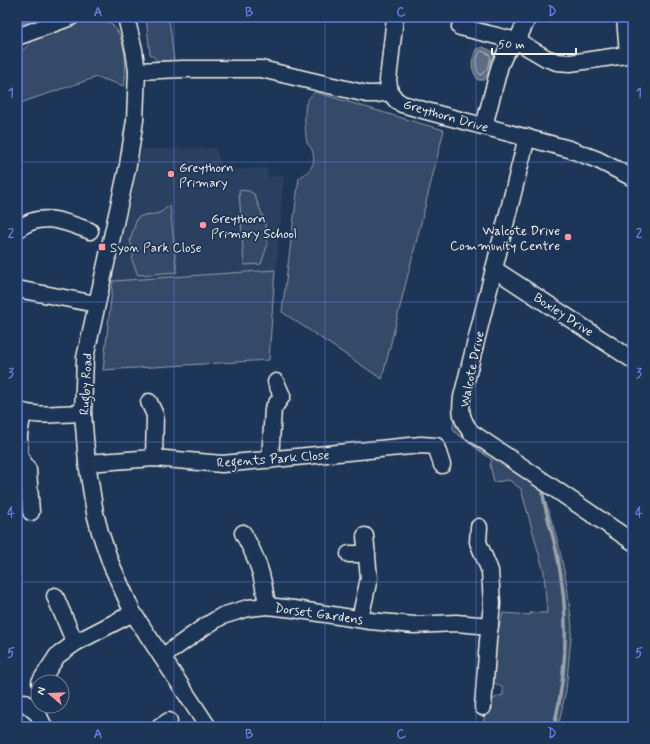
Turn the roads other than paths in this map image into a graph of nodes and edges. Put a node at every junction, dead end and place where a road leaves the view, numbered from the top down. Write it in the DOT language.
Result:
graph roads {
  1 [pos="71,17"];
  2 [pos="126,17"];
  3 [pos="395,17"];
  4 [pos="528,17"];
  5 [pos="625,17"];
  6 [pos="460,27"];
  7 [pos="17,36"];
  8 [pos="517,41"];
  9 [pos="631,54"];
  10 [pos="137,70"];
  11 [pos="390,92"];
  12 [pos="484,126"];
  13 [pos="527,138"];
  14 [pos="633,178"];
  15 [pos="17,230"];
  16 [pos="85,233"];
  17 [pos="494,269"];
  18 [pos="17,288"];
  19 [pos="96,304"];
  20 [pos="633,360"];
  21 [pos="276,382"];
  22 [pos="149,402"];
  23 [pos="20,411"];
  24 [pos="83,413"];
  25 [pos="154,458"];
  26 [pos="270,460"];
  27 [pos="87,463"];
  28 [pos="442,464"];
  29 [pos="31,512"];
  30 [pos="479,526"];
  31 [pos="243,533"];
  32 [pos="365,536"];
  33 [pos="633,542"];
  34 [pos="349,554"];
  35 [pos="367,554"];
  36 [pos="54,592"];
  37 [pos="267,606"];
  38 [pos="133,613"];
  39 [pos="360,619"];
  40 [pos="490,626"];
  41 [pos="75,643"];
  42 [pos="162,657"];
  43 [pos="45,674"];
  44 [pos="30,695"];
  45 [pos="21,705"];
  46 [pos="484,707"];
  47 [pos="44,727"];
  48 [pos="208,727"];
  1 -- 7 [label="street"];
  2 -- 10 [label="street, Rugby Road"];
  3 -- 11 [label="street"];
  4 -- 8 [label="street"];
  5 -- 9 [label="street"];
  6 -- 8 [label="street"];
  8 -- 9 [label="street"];
  8 -- 12 [label="street"];
  10 -- 11 [label="street, Greythorn Drive"];
  10 -- 19 [label="street, Rugby Road"];
  11 -- 12 [label="street, Greythorn Drive"];
  12 -- 13 [label="street, Greythorn Drive"];
  13 -- 14 [label="street, Greythorn Drive"];
  13 -- 17 [label="street, Walcote Drive"];
  15 -- 16 [label="street"];
  17 -- 20 [label="street, Boxley Drive"];
  17 -- 33 [label="street, Walcote Drive"];
  18 -- 19 [label="street"];
  19 -- 24 [label="street, Rugby Road"];
  21 -- 26 [label="street"];
  22 -- 25 [label="street"];
  23 -- 24 [label="street"];
  23 -- 29 [label="street"];
  24 -- 27 [label="street, Rugby Road"];
  25 -- 26 [label="street, Regents Park Close"];
  25 -- 27 [label="street, Regents Park Close"];
  26 -- 28 [label="street, Regents Park Close"];
  27 -- 38 [label="street, Rugby Road"];
  30 -- 40 [label="street"];
  31 -- 37 [label="street"];
  32 -- 35 [label="street"];
  34 -- 35 [label="street"];
  35 -- 39 [label="street"];
  36 -- 41 [label="street"];
  37 -- 39 [label="street, Dorset Gardens"];
  37 -- 42 [label="street, Dorset Gardens"];
  38 -- 41 [label="street"];
  38 -- 42 [label="street, Rugby Road"];
  39 -- 40 [label="street, Dorset Gardens"];
  40 -- 46 [label="street"];
  41 -- 43 [label="street"];
  42 -- 48 [label="street, Rugby Road"];
  44 -- 45 [label="street"];
  45 -- 47 [label="street"];
}
